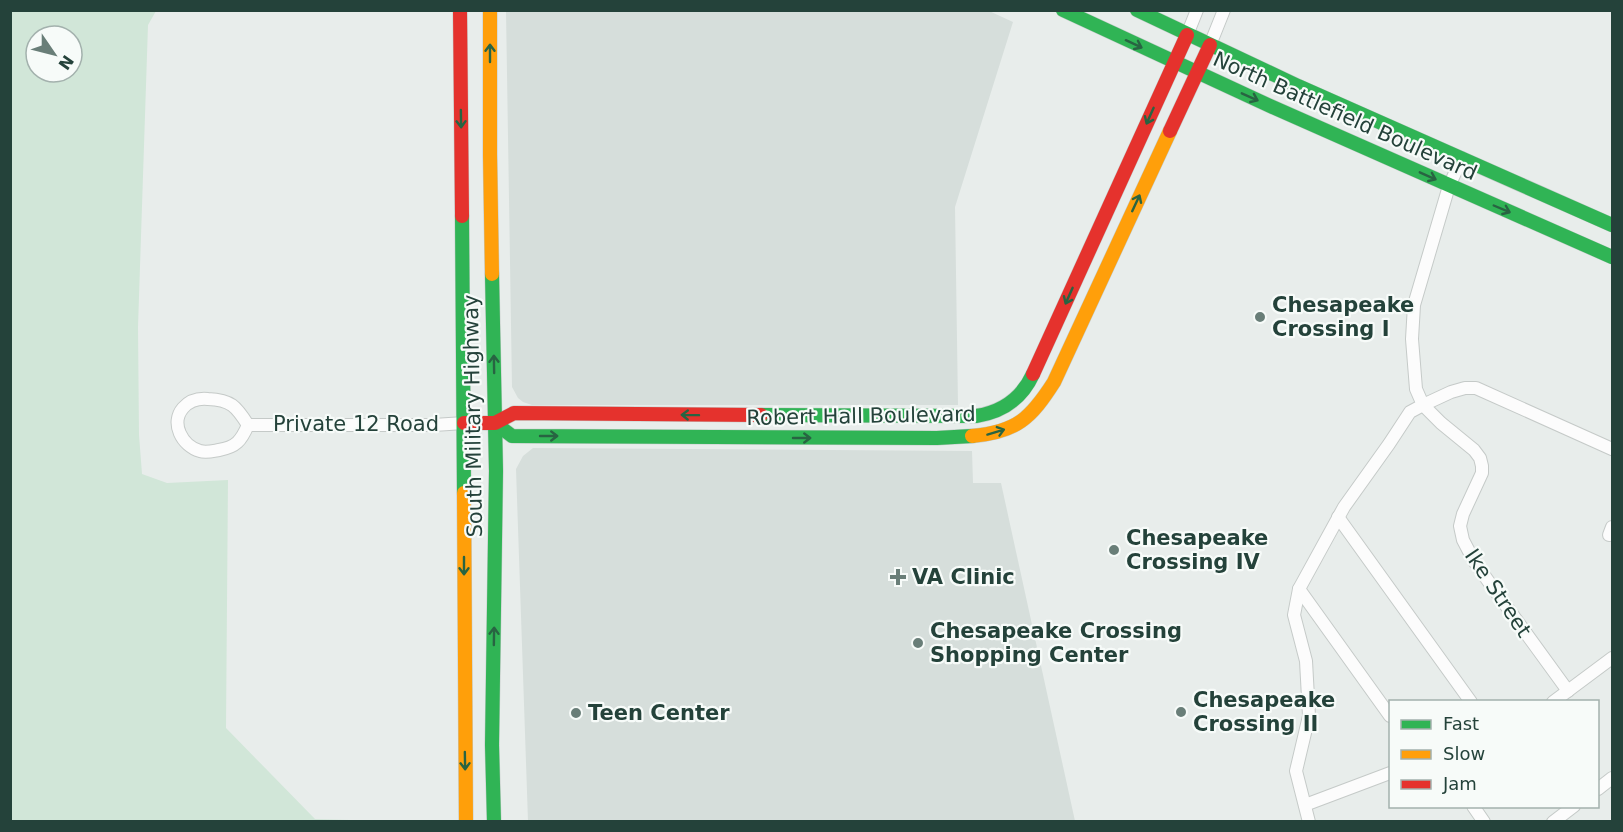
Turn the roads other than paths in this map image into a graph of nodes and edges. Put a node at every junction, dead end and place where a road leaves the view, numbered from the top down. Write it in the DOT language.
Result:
graph roads {
  1 [pos="450,10"];
  2 [pos="460,10"];
  3 [pos="490,10"];
  4 [pos="1063,10"];
  5 [pos="1137,10"];
  6 [pos="1197,10"];
  7 [pos="1224,10"];
  8 [pos="1187,35"];
  9 [pos="1210,45"];
  10 [pos="460,60"];
  11 [pos="1174,62"];
  12 [pos="1197,73"];
  13 [pos="1462,158"];
  14 [pos="1449,186"];
  15 [pos="1612,225"];
  16 [pos="1612,256"];
  17 [pos="1045,348"];
  18 [pos="1423,405"];
  19 [pos="464,423"];
  20 [pos="495,423"];
  21 [pos="1021,423"];
  22 [pos="248,425"];
  23 [pos="1612,449"];
  24 [pos="1338,517"];
  25 [pos="1299,589"];
  26 [pos="1612,658"];
  27 [pos="1568,691"];
  28 [pos="1470,700"];
  29 [pos="1556,700"];
  30 [pos="1389,715"];
  31 [pos="1389,773"];
  32 [pos="1612,778"];
  33 [pos="1599,788"];
  34 [pos="1305,805"];
  35 [pos="1474,808"];
  36 [pos="1573,808"];
  37 [pos="466,822"];
  38 [pos="494,822"];
  39 [pos="1309,822"];
  40 [pos="1484,822"];
  41 [pos="1553,822"];
  1 -- 10 [label="main road"];
  2 -- 10 [label="main road, South Military Highway"];
  20 -- 3 [label="main road, South Military Highway, one-way"];
  4 -- 11 [label="main road, North Battlefield Boulevard, one-way"];
  5 -- 8 [label="main road, North Battlefield Boulevard"];
  6 -- 8 [label="street"];
  7 -- 9 [label="street"];
  8 -- 9 [label="main road, North Battlefield Boulevard"];
  8 -- 11 [label="main road, Robert Hall Boulevard"];
  9 -- 12 [label="main road, Robert Hall Boulevard"];
  9 -- 13 [label="main road, North Battlefield Boulevard"];
  10 -- 19 [label="main road, South Military Highway, one-way"];
  11 -- 12 [label="main road, North Battlefield Boulevard"];
  11 -- 17 [label="main road, Robert Hall Boulevard, one-way"];
  12 -- 14 [label="main road, North Battlefield Boulevard, one-way"];
  21 -- 12 [label="main road, Robert Hall Boulevard, one-way"];
  13 -- 14 [label="street"];
  13 -- 15 [label="main road, North Battlefield Boulevard"];
  14 -- 16 [label="main road, North Battlefield Boulevard, one-way"];
  14 -- 18 [label="street"];
  17 -- 20 [label="main road, Robert Hall Boulevard, one-way"];
  17 -- 21 [label="main road"];
  18 -- 23 [label="street"];
  18 -- 24 [label="street"];
  18 -- 27 [label="street, Ike Street"];
  19 -- 20 [label="main road, Robert Hall Boulevard"];
  19 -- 22 [label="street, Private 12 Road"];
  19 -- 37 [label="main road, South Military Highway, one-way"];
  20 -- 21 [label="main road, Robert Hall Boulevard, one-way"];
  38 -- 20 [label="main road, South Military Highway, one-way"];
  22 -- 22 [label="street, Private 12 Road"];
  24 -- 25 [label="street"];
  24 -- 28 [label="street"];
  25 -- 30 [label="street"];
  25 -- 34 [label="street"];
  26 -- 27 [label="street"];
  27 -- 29 [label="street"];
  31 -- 34 [label="street"];
  32 -- 33 [label="street"];
  34 -- 39 [label="street"];
  35 -- 40 [label="street"];
  36 -- 41 [label="street"];
}
